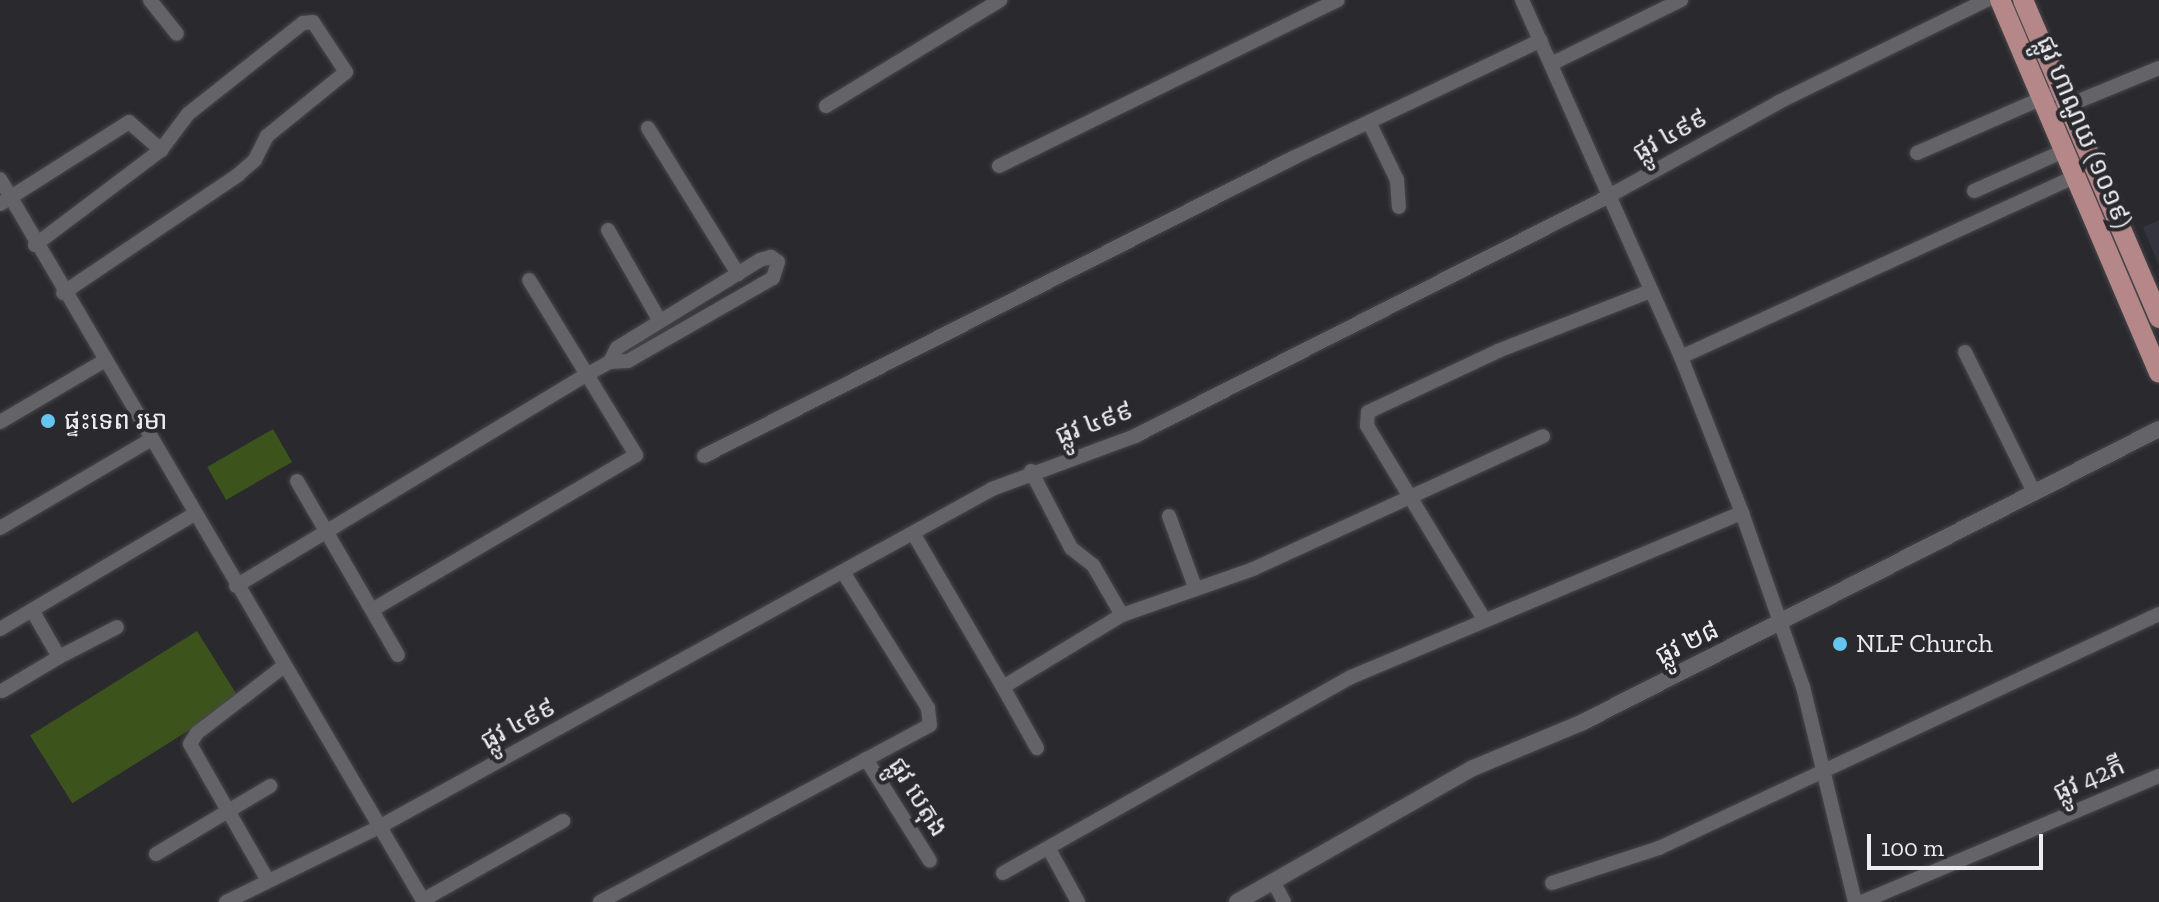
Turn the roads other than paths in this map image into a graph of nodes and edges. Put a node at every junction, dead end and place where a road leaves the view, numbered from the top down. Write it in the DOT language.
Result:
graph roads {
  1 [pos="150,0"];
  2 [pos="1000,0"];
  3 [pos="1338,0"];
  4 [pos="1522,0"];
  5 [pos="1681,0"];
  6 [pos="1986,0"];
  7 [pos="2000,0"];
  8 [pos="2023,0"];
  9 [pos="177,34"];
  10 [pos="1541,40"];
  11 [pos="1551,64"];
  12 [pos="2159,68"];
  13 [pos="2064,98"];
  14 [pos="826,106"];
  15 [pos="2044,106"];
  16 [pos="1369,122"];
  17 [pos="648,128"];
  18 [pos="161,150"];
  19 [pos="2064,151"];
  20 [pos="1917,153"];
  21 [pos="999,166"];
  22 [pos="2074,177"];
  23 [pos="0,179"];
  24 [pos="1974,191"];
  25 [pos="1609,196"];
  26 [pos="5,201"];
  27 [pos="1399,207"];
  28 [pos="608,230"];
  29 [pos="35,245"];
  30 [pos="738,274"];
  31 [pos="529,280"];
  32 [pos="1650,291"];
  33 [pos="63,293"];
  34 [pos="2159,318"];
  35 [pos="660,321"];
  36 [pos="1965,352"];
  37 [pos="1681,357"];
  38 [pos="104,361"];
  39 [pos="610,362"];
  40 [pos="2159,372"];
  41 [pos="588,374"];
  42 [pos="0,422"];
  43 [pos="2159,429"];
  44 [pos="1543,436"];
  45 [pos="150,440"];
  46 [pos="704,456"];
  47 [pos="1031,471"];
  48 [pos="297,481"];
  49 [pos="2034,492"];
  50 [pos="1410,496"];
  51 [pos="1742,513"];
  52 [pos="193,515"];
  53 [pos="1169,516"];
  54 [pos="0,528"];
  55 [pos="327,532"];
  56 [pos="913,533"];
  57 [pos="843,572"];
  58 [pos="236,586"];
  59 [pos="1195,587"];
  60 [pos="32,610"];
  61 [pos="372,610"];
  62 [pos="2159,614"];
  63 [pos="1122,615"];
  64 [pos="1484,619"];
  65 [pos="1781,623"];
  66 [pos="117,627"];
  67 [pos="0,629"];
  68 [pos="398,655"];
  69 [pos="59,657"];
  70 [pos="284,666"];
  71 [pos="1003,687"];
  72 [pos="2,691"];
  73 [pos="1037,748"];
  74 [pos="866,759"];
  75 [pos="1826,767"];
  76 [pos="2159,776"];
  77 [pos="270,786"];
  78 [pos="227,811"];
  79 [pos="563,821"];
  80 [pos="379,827"];
  81 [pos="1049,849"];
  82 [pos="156,854"];
  83 [pos="930,861"];
  84 [pos="1003,873"];
  85 [pos="267,879"];
  86 [pos="1274,883"];
  87 [pos="1552,883"];
  88 [pos="424,901"];
  89 [pos="226,902"];
  90 [pos="600,902"];
  91 [pos="1078,902"];
  92 [pos="1237,902"];
  93 [pos="1284,902"];
  94 [pos="1855,902"];
  95 [pos="1862,902"];
  1 -- 9 [label="street"];
  2 -- 14 [label="street"];
  3 -- 21 [label="street"];
  4 -- 10 [label="street"];
  5 -- 11 [label="street"];
  6 -- 25 [label="street, ផ្លូវ ៤៩៩"];
  7 -- 15 [label="main road, ផ្លូវ ហាណូយ (១០១៩)"];
  8 -- 13 [label="main road, ផ្លូវ ហាណូយ (១០១៩)"];
  10 -- 11 [label="street"];
  10 -- 16 [label="street"];
  11 -- 25 [label="street"];
  12 -- 13 [label="street"];
  13 -- 15 [label="street"];
  13 -- 34 [label="main road, ផ្លូវ ហាណូយ (១០១៩)"];
  15 -- 19 [label="main road, ផ្លូវ ហាណូយ (១០១៩)"];
  15 -- 20 [label="street"];
  16 -- 27 [label="street"];
  16 -- 46 [label="street"];
  17 -- 30 [label="street"];
  18 -- 26 [label="street"];
  18 -- 29 [label="street"];
  18 -- 33 [label="street"];
  19 -- 22 [label="main road, ផ្លូវ ហាណូយ (១០១៩)"];
  19 -- 24 [label="street"];
  22 -- 37 [label="street"];
  22 -- 40 [label="main road, ផ្លូវ ហាណូយ (១០១៩)"];
  23 -- 26 [label="street"];
  25 -- 32 [label="street"];
  25 -- 47 [label="street, ផ្លូវ ៤៩៩"];
  26 -- 29 [label="street"];
  28 -- 35 [label="street"];
  29 -- 33 [label="street"];
  30 -- 35 [label="street"];
  30 -- 39 [label="street"];
  31 -- 41 [label="street"];
  32 -- 37 [label="street"];
  32 -- 50 [label="street"];
  33 -- 38 [label="street"];
  35 -- 39 [label="street"];
  36 -- 49 [label="street"];
  37 -- 51 [label="street"];
  38 -- 42 [label="street"];
  38 -- 45 [label="street"];
  39 -- 41 [label="street"];
  41 -- 55 [label="street"];
  41 -- 61 [label="street"];
  43 -- 49 [label="street, ផ្លូវ ២៨"];
  44 -- 50 [label="street"];
  45 -- 52 [label="street"];
  45 -- 54 [label="street"];
  47 -- 56 [label="street, ផ្លូវ ៤៩៩"];
  47 -- 63 [label="street"];
  48 -- 55 [label="street"];
  49 -- 65 [label="street, ផ្លូវ ២៨"];
  50 -- 59 [label="street"];
  50 -- 64 [label="street"];
  51 -- 64 [label="street"];
  51 -- 65 [label="street"];
  52 -- 58 [label="street"];
  52 -- 60 [label="street"];
  53 -- 59 [label="street"];
  55 -- 58 [label="street"];
  55 -- 61 [label="street"];
  56 -- 57 [label="street, ផ្លូវ ៤៩៩"];
  56 -- 71 [label="street"];
  57 -- 74 [label="street"];
  57 -- 80 [label="street, ផ្លូវ ៤៩៩"];
  58 -- 70 [label="street"];
  59 -- 63 [label="street"];
  60 -- 67 [label="street"];
  60 -- 69 [label="street"];
  61 -- 68 [label="street"];
  62 -- 75 [label="street"];
  63 -- 71 [label="street"];
  64 -- 81 [label="street"];
  65 -- 75 [label="street"];
  65 -- 86 [label="street, ផ្លូវ ២៨"];
  66 -- 69 [label="street"];
  69 -- 72 [label="street"];
  70 -- 78 [label="street"];
  70 -- 80 [label="street"];
  71 -- 73 [label="street"];
  74 -- 83 [label="street, ផ្លូវ បេតុង"];
  74 -- 90 [label="street"];
  75 -- 87 [label="street"];
  75 -- 94 [label="street"];
  76 -- 95 [label="street, ផ្លូវ 42ភី"];
  77 -- 78 [label="street"];
  78 -- 82 [label="street"];
  78 -- 85 [label="street"];
  79 -- 88 [label="street"];
  80 -- 85 [label="street, ផ្លូវ ៤៩៩"];
  80 -- 88 [label="street"];
  81 -- 84 [label="street"];
  81 -- 91 [label="street"];
  85 -- 89 [label="street, ផ្លូវ ៤៩៩"];
  86 -- 92 [label="street, ផ្លូវ ២៨"];
  86 -- 93 [label="street"];
}
